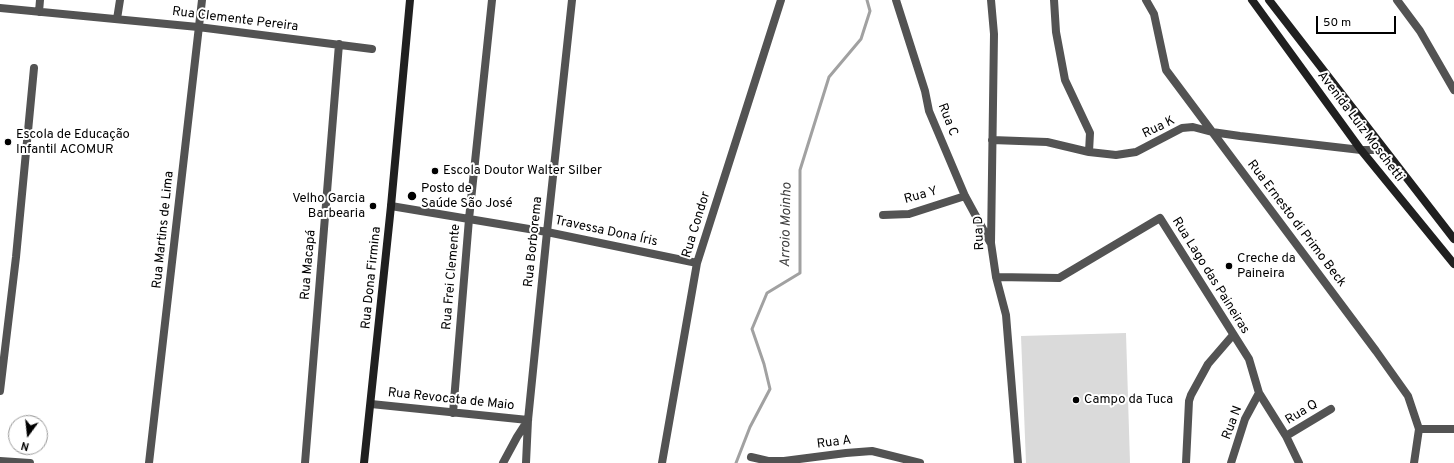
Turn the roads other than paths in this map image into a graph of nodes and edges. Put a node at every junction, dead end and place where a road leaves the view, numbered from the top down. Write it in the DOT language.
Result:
graph roads {
  1 [pos="40,0"];
  2 [pos="120,0"];
  3 [pos="202,0"];
  4 [pos="410,0"];
  5 [pos="492,0"];
  6 [pos="572,0"];
  7 [pos="781,0"];
  8 [pos="896,0"];
  9 [pos="991,0"];
  10 [pos="1054,0"];
  11 [pos="1146,0"];
  12 [pos="1252,0"];
  13 [pos="1269,0"];
  14 [pos="1397,0"];
  15 [pos="0,8"];
  16 [pos="39,12"];
  17 [pos="117,19"];
  18 [pos="198,27"];
  19 [pos="339,44"];
  20 [pos="372,49"];
  21 [pos="34,68"];
  22 [pos="1454,90"];
  23 [pos="1212,132"];
  24 [pos="992,140"];
  25 [pos="1361,150"];
  26 [pos="1384,150"];
  27 [pos="1089,152"];
  28 [pos="965,196"];
  29 [pos="391,206"];
  30 [pos="883,215"];
  31 [pos="469,219"];
  32 [pos="547,232"];
  33 [pos="1454,239"];
  34 [pos="990,243"];
  35 [pos="697,263"];
  36 [pos="1454,264"];
  37 [pos="996,277"];
  38 [pos="1233,335"];
  39 [pos="0,391"];
  40 [pos="1259,393"];
  41 [pos="370,404"];
  42 [pos="1331,409"];
  43 [pos="453,413"];
  44 [pos="528,420"];
  45 [pos="1419,429"];
  46 [pos="1454,429"];
  47 [pos="1286,436"];
  48 [pos="751,457"];
  49 [pos="0,460"];
  50 [pos="30,463"];
  51 [pos="149,463"];
  52 [pos="305,463"];
  53 [pos="364,463"];
  54 [pos="502,463"];
  55 [pos="526,463"];
  56 [pos="662,463"];
  57 [pos="920,463"];
  58 [pos="1018,463"];
  59 [pos="1186,463"];
  60 [pos="1231,463"];
  61 [pos="1300,463"];
  62 [pos="1414,463"];
  1 -- 16 [label="street"];
  2 -- 17 [label="street"];
  3 -- 18 [label="street, Rua Martins de Lima"];
  4 -- 29 [label="street, Rua Dona Firmina"];
  5 -- 31 [label="street, Rua Frei Clemente"];
  6 -- 32 [label="street, Rua Borborema"];
  7 -- 35 [label="street, Rua Condor"];
  8 -- 28 [label="street, Rua C"];
  9 -- 24 [label="street, Rua D"];
  10 -- 27 [label="street"];
  11 -- 23 [label="street, Rua Ernesto di Primo Beck"];
  12 -- 25 [label="street, Avenida Luiz Moschetti"];
  13 -- 26 [label="street, Avenida Luiz Moschetti"];
  14 -- 22 [label="street"];
  15 -- 16 [label="street, Rua Clemente Pereira"];
  16 -- 17 [label="street, Rua Clemente Pereira"];
  17 -- 18 [label="street, Rua Clemente Pereira"];
  18 -- 19 [label="street, Rua Clemente Pereira"];
  18 -- 51 [label="street, Rua Martins de Lima"];
  19 -- 20 [label="street, Rua Clemente Pereira"];
  19 -- 52 [label="street, Rua Macapá"];
  21 -- 39 [label="street"];
  23 -- 25 [label="street, Rua K"];
  23 -- 27 [label="street, Rua K"];
  23 -- 45 [label="street, Rua Ernesto di Primo Beck"];
  24 -- 27 [label="street, Rua K"];
  24 -- 34 [label="street, Rua D"];
  25 -- 26 [label="street, Rua K"];
  25 -- 36 [label="street, Avenida Luiz Moschetti"];
  26 -- 33 [label="street, Avenida Luiz Moschetti"];
  28 -- 30 [label="street, Rua Y"];
  28 -- 34 [label="street, Rua C"];
  29 -- 31 [label="street, Travessa Dona Íris"];
  29 -- 41 [label="street, Rua Dona Firmina"];
  31 -- 32 [label="street, Travessa Dona Íris"];
  31 -- 43 [label="street, Rua Frei Clemente"];
  32 -- 35 [label="street, Travessa Dona Íris"];
  32 -- 44 [label="street, Rua Borborema"];
  34 -- 37 [label="street, Rua D"];
  35 -- 56 [label="street, Rua Condor"];
  37 -- 38 [label="street, Rua Lago das Paineiras"];
  37 -- 58 [label="street, Rua D"];
  38 -- 40 [label="street, Rua Lago das Paineiras"];
  38 -- 59 [label="street"];
  40 -- 47 [label="street, Rua Lago das Paineiras"];
  40 -- 60 [label="street, Rua N"];
  41 -- 43 [label="street, Rua Revocata de Maio"];
  41 -- 53 [label="street, Rua Dona Firmina"];
  42 -- 47 [label="street, Rua Q"];
  43 -- 44 [label="street, Rua Revocata de Maio"];
  44 -- 54 [label="street"];
  44 -- 55 [label="street, Rua Borborema"];
  45 -- 46 [label="street"];
  45 -- 62 [label="street, Rua Ernesto di Primo Beck"];
  47 -- 61 [label="street, Rua Lago das Paineiras"];
  48 -- 57 [label="street, Rua A"];
  49 -- 50 [label="street"];
}
